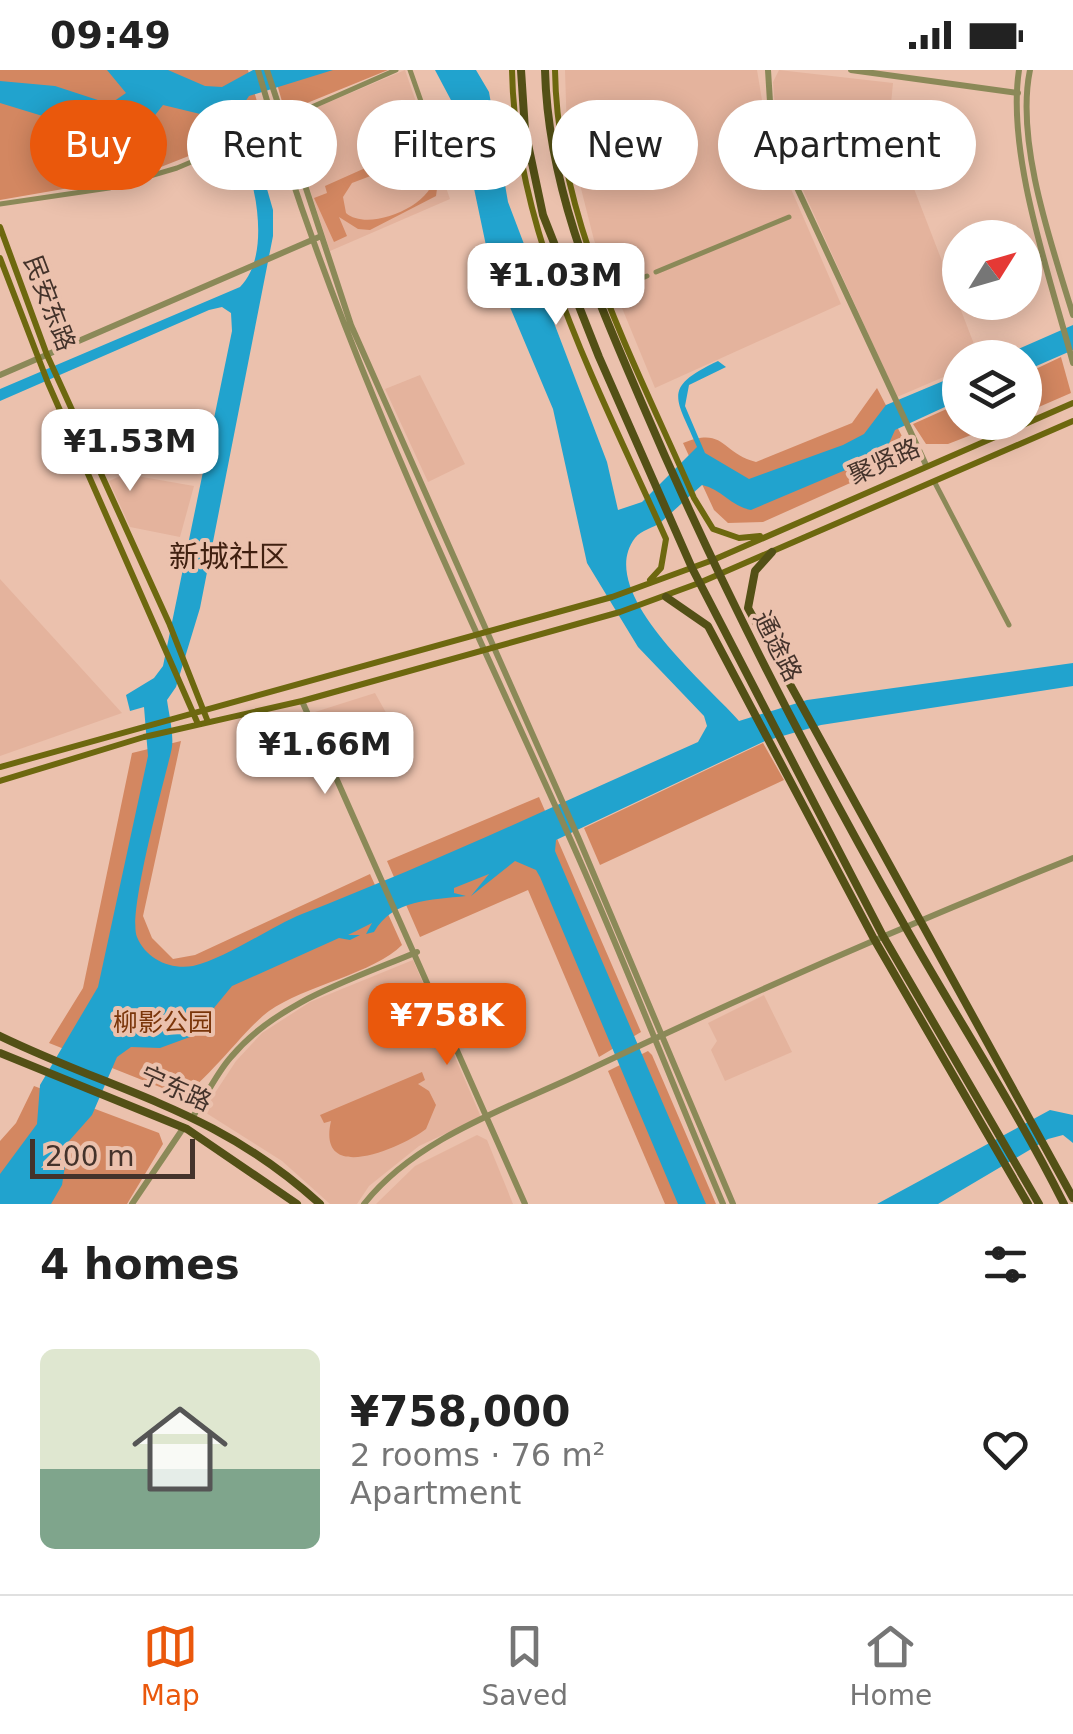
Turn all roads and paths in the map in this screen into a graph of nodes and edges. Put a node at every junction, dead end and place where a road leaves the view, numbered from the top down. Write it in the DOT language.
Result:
graph roads {
  1 [pos="258,70"];
  2 [pos="266,70"];
  3 [pos="396,70"];
  4 [pos="410,70"];
  5 [pos="512,70"];
  6 [pos="521,70"];
  7 [pos="545,70"];
  8 [pos="555,70"];
  9 [pos="768,70"];
  10 [pos="851,70"];
  11 [pos="1019,70"];
  12 [pos="1030,70"];
  13 [pos="1015,92"];
  14 [pos="1027,93"];
  15 [pos="270,96"];
  16 [pos="271,100"];
  17 [pos="272,100"];
  18 [pos="328,100"];
  19 [pos="420,100"];
  20 [pos="187,160"];
  21 [pos="294,190"];
  22 [pos="304,190"];
  23 [pos="0,204"];
  24 [pos="789,218"];
  25 [pos="0,227"];
  26 [pos="319,238"];
  27 [pos="310,241"];
  28 [pos="0,258"];
  29 [pos="656,272"];
  30 [pos="647,276"];
  31 [pos="635,281"];
  32 [pos="1073,314"];
  33 [pos="49,359"];
  34 [pos="40,363"];
  35 [pos="1073,363"];
  36 [pos="0,375"];
  37 [pos="1073,403"];
  38 [pos="1073,421"];
  39 [pos="926,465"];
  40 [pos="935,483"];
  41 [pos="768,535"];
  42 [pos="772,552"];
  43 [pos="713,560"];
  44 [pos="692,568"];
  45 [pos="720,574"];
  46 [pos="700,583"];
  47 [pos="641,586"];
  48 [pos="666,597"];
  49 [pos="1009,626"];
  50 [pos="487,634"];
  51 [pos="476,638"];
  52 [pos="494,649"];
  53 [pos="484,652"];
  54 [pos="302,701"];
  55 [pos="204,708"];
  56 [pos="194,710"];
  57 [pos="208,722"];
  58 [pos="198,724"];
  59 [pos="0,767"];
  60 [pos="0,781"];
  61 [pos="557,800"];
  62 [pos="1073,858"];
  63 [pos="920,920"];
  64 [pos="905,926"];
  65 [pos="878,938"];
  66 [pos="417,952"];
  67 [pos="0,1036"];
  68 [pos="658,1037"];
  69 [pos="4,1056"];
  70 [pos="194,1115"];
  71 [pos="488,1118"];
  72 [pos="184,1127"];
  73 [pos="1073,1198"];
  74 [pos="132,1204"];
  75 [pos="298,1204"];
  76 [pos="320,1204"];
  77 [pos="364,1204"];
  78 [pos="525,1204"];
  79 [pos="723,1204"];
  80 [pos="733,1204"];
  81 [pos="1028,1204"];
  82 [pos="1040,1204"];
  83 [pos="1064,1204"];
  1 -- 15 [label="street"];
  2 -- 15 [label="street"];
  3 -- 18 [label="street"];
  4 -- 19 [label="street"];
  5 -- 47 [label="main road"];
  6 -- 44 [label="main road, 通途路"];
  7 -- 43 [label="main road, 通途路"];
  8 -- 41 [label="main road"];
  9 -- 39 [label="street"];
  10 -- 13 [label="street"];
  11 -- 13 [label="street"];
  12 -- 14 [label="street"];
  13 -- 14 [label="street"];
  13 -- 35 [label="street"];
  14 -- 32 [label="street"];
  15 -- 16 [label="street"];
  15 -- 17 [label="street"];
  20 -- 23 [label="street"];
  21 -- 27 [label="street"];
  22 -- 26 [label="street"];
  24 -- 29 [label="street"];
  25 -- 33 [label="main road, 民安东路"];
  26 -- 27 [label="street"];
  26 -- 50 [label="street"];
  27 -- 33 [label="street"];
  27 -- 51 [label="street"];
  28 -- 34 [label="main road, 民安东路"];
  30 -- 31 [label="street"];
  33 -- 34 [label="street"];
  33 -- 55 [label="main road, 民安东路"];
  34 -- 36 [label="street"];
  34 -- 56 [label="main road, 民安东路"];
  37 -- 39 [label="main road, 聚贤路"];
  38 -- 40 [label="main road, 聚贤路"];
  39 -- 41 [label="main road, 聚贤路"];
  40 -- 42 [label="main road, 聚贤路"];
  40 -- 49 [label="street"];
  41 -- 43 [label="main road, 聚贤路"];
  42 -- 45 [label="main road, 聚贤路"];
  42 -- 63 [label="main road"];
  43 -- 44 [label="main road, 聚贤路"];
  43 -- 45 [label="main road, 通途路"];
  44 -- 46 [label="main road, 通途路"];
  44 -- 47 [label="main road, 聚贤路"];
  45 -- 46 [label="main road, 聚贤路"];
  45 -- 64 [label="main road, 通途路"];
  46 -- 48 [label="main road, 聚贤路"];
  46 -- 65 [label="main road, 通途路"];
  47 -- 50 [label="main road, 聚贤路"];
  48 -- 52 [label="main road, 聚贤路"];
  48 -- 65 [label="main road"];
  50 -- 51 [label="main road, 聚贤路"];
  50 -- 52 [label="street"];
  51 -- 53 [label="street"];
  51 -- 55 [label="main road, 聚贤路"];
  52 -- 53 [label="main road, 聚贤路"];
  52 -- 61 [label="street"];
  53 -- 54 [label="main road, 聚贤路"];
  53 -- 61 [label="street"];
  54 -- 57 [label="main road, 聚贤路"];
  54 -- 66 [label="street"];
  55 -- 56 [label="main road, 聚贤路"];
  55 -- 57 [label="main road, 民安东路"];
  56 -- 58 [label="main road, 民安东路"];
  56 -- 59 [label="main road, 聚贤路"];
  57 -- 58 [label="main road, 聚贤路"];
  58 -- 60 [label="main road, 聚贤路"];
  61 -- 68 [label="street"];
  62 -- 63 [label="street"];
  63 -- 64 [label="street"];
  63 -- 73 [label="main road"];
  64 -- 65 [label="street"];
  64 -- 83 [label="main road, 通途路"];
  65 -- 68 [label="street"];
  65 -- 81 [label="main road"];
  65 -- 82 [label="main road, 通途路"];
  66 -- 70 [label="street"];
  66 -- 71 [label="street"];
  67 -- 70 [label="main road, 宁东路"];
  68 -- 71 [label="street"];
  68 -- 79 [label="street"];
  68 -- 80 [label="street"];
  69 -- 72 [label="main road, 宁东路"];
  70 -- 76 [label="main road, 宁东路"];
  71 -- 77 [label="street"];
  71 -- 78 [label="street"];
  72 -- 74 [label="street"];
  72 -- 75 [label="main road, 宁东路"];
}
